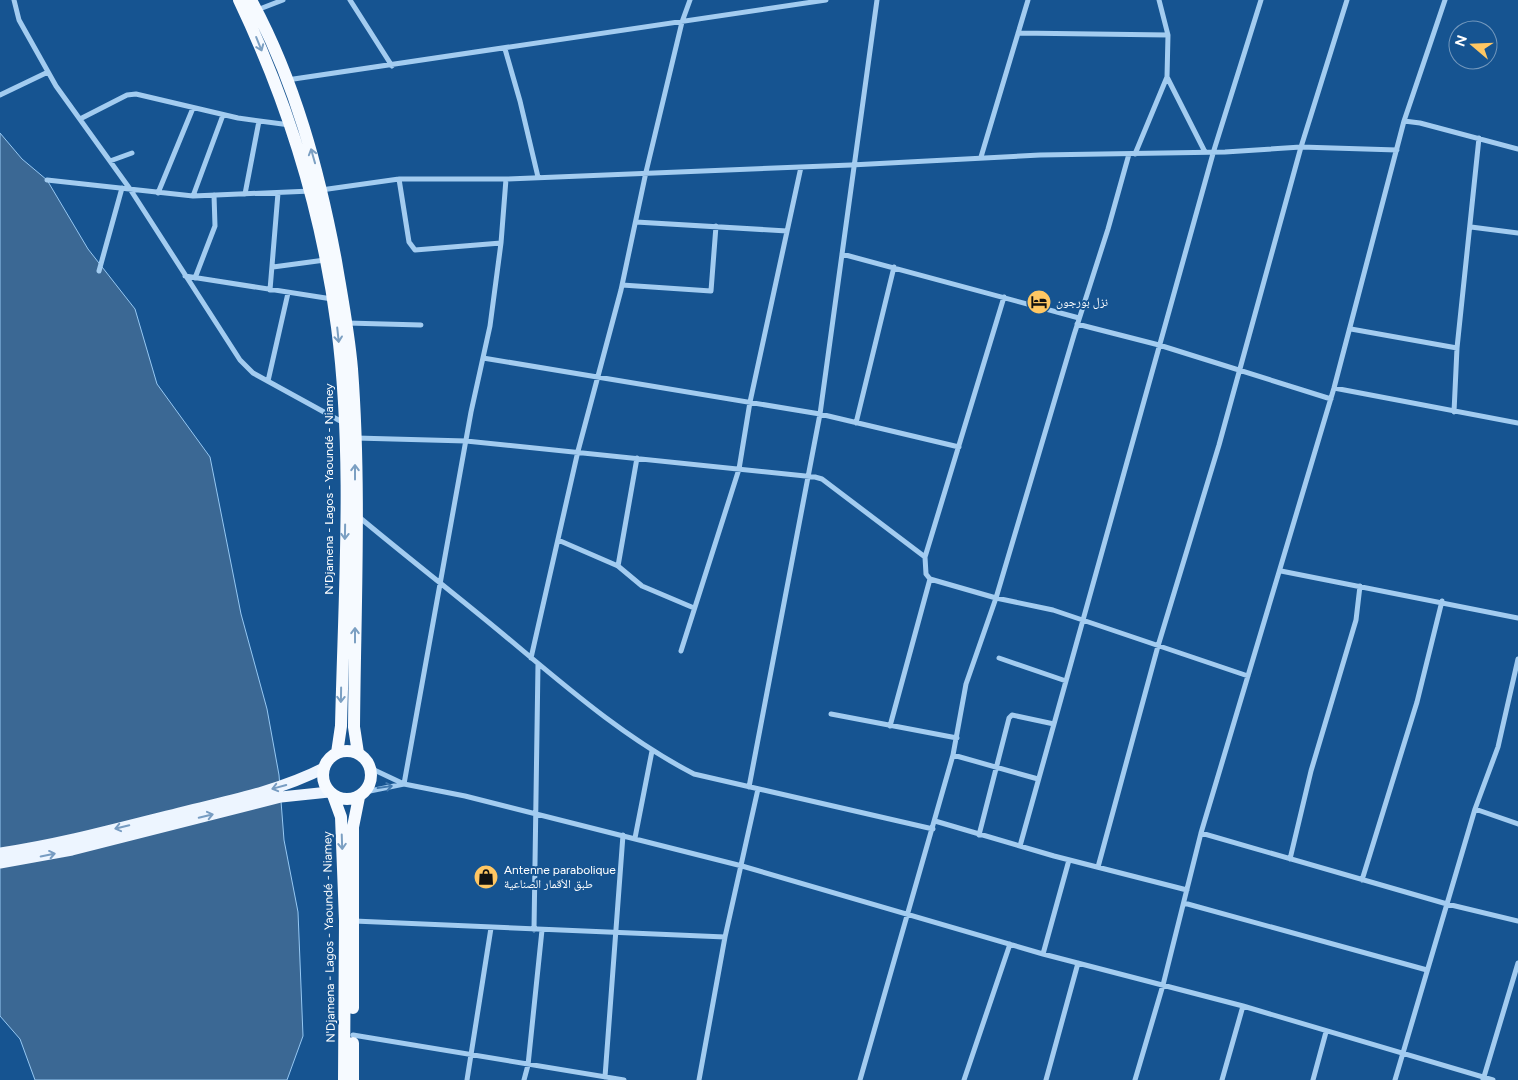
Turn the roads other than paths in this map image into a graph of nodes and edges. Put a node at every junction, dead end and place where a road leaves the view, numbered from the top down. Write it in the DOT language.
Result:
graph roads {
  1 [pos="14,0"];
  2 [pos="239,0"];
  3 [pos="283,0"];
  4 [pos="350,0"];
  5 [pos="690,0"];
  6 [pos="826,0"];
  7 [pos="877,0"];
  8 [pos="1028,0"];
  9 [pos="1159,0"];
  10 [pos="1261,0"];
  11 [pos="1347,0"];
  12 [pos="1444,0"];
  13 [pos="254,5"];
  14 [pos="682,22"];
  15 [pos="1018,33"];
  16 [pos="1168,35"];
  17 [pos="505,49"];
  18 [pos="392,66"];
  19 [pos="48,72"];
  20 [pos="1168,77"];
  21 [pos="287,80"];
  22 [pos="0,95"];
  23 [pos="193,108"];
  24 [pos="223,115"];
  25 [pos="80,119"];
  26 [pos="1404,121"];
  27 [pos="259,122"];
  28 [pos="292,126"];
  29 [pos="1479,138"];
  30 [pos="1301,148"];
  31 [pos="1518,149"];
  32 [pos="1214,150"];
  33 [pos="1397,150"];
  34 [pos="1205,152"];
  35 [pos="132,153"];
  36 [pos="1132,154"];
  37 [pos="981,157"];
  38 [pos="110,161"];
  39 [pos="856,165"];
  40 [pos="801,167"];
  41 [pos="646,172"];
  42 [pos="538,177"];
  43 [pos="399,179"];
  44 [pos="506,179"];
  45 [pos="47,180"];
  46 [pos="122,188"];
  47 [pos="130,189"];
  48 [pos="317,190"];
  49 [pos="158,193"];
  50 [pos="278,193"];
  51 [pos="245,194"];
  52 [pos="214,195"];
  53 [pos="193,196"];
  54 [pos="636,222"];
  55 [pos="716,226"];
  56 [pos="1471,227"];
  57 [pos="787,231"];
  58 [pos="1518,233"];
  59 [pos="501,243"];
  60 [pos="842,254"];
  61 [pos="326,260"];
  62 [pos="894,267"];
  63 [pos="273,268"];
  64 [pos="99,271"];
  65 [pos="185,276"];
  66 [pos="195,278"];
  67 [pos="622,285"];
  68 [pos="270,290"];
  69 [pos="288,294"];
  70 [pos="1004,297"];
  71 [pos="333,299"];
  72 [pos="1079,318"];
  73 [pos="347,323"];
  74 [pos="1077,324"];
  75 [pos="421,325"];
  76 [pos="1351,329"];
  77 [pos="1159,345"];
  78 [pos="1458,348"];
  79 [pos="483,358"];
  80 [pos="1240,370"];
  81 [pos="598,378"];
  82 [pos="268,380"];
  83 [pos="1334,388"];
  84 [pos="1331,399"];
  85 [pos="750,402"];
  86 [pos="1454,412"];
  87 [pos="820,414"];
  88 [pos="344,423"];
  89 [pos="856,423"];
  90 [pos="1518,423"];
  91 [pos="356,438"];
  92 [pos="466,441"];
  93 [pos="958,447"];
  94 [pos="578,451"];
  95 [pos="637,458"];
  96 [pos="739,469"];
  97 [pos="808,476"];
  98 [pos="355,513"];
  99 [pos="558,540"];
  100 [pos="925,557"];
  101 [pos="618,566"];
  102 [pos="1281,571"];
  103 [pos="930,579"];
  104 [pos="441,586"];
  105 [pos="1360,586"];
  106 [pos="996,598"];
  107 [pos="1442,601"];
  108 [pos="694,608"];
  109 [pos="1518,618"];
  110 [pos="1083,620"];
  111 [pos="1158,646"];
  112 [pos="681,651"];
  113 [pos="531,658"];
  114 [pos="999,658"];
  115 [pos="1518,658"];
  116 [pos="538,664"];
  117 [pos="1248,676"];
  118 [pos="1066,681"];
  119 [pos="831,714"];
  120 [pos="1054,724"];
  121 [pos="890,726"];
  122 [pos="957,738"];
  123 [pos="652,751"];
  124 [pos="337,753"];
  125 [pos="358,753"];
  126 [pos="953,754"];
  127 [pos="996,765"];
  128 [pos="324,768"];
  129 [pos="370,768"];
  130 [pos="1038,779"];
  131 [pos="404,784"];
  132 [pos="749,787"];
  133 [pos="758,789"];
  134 [pos="331,793"];
  135 [pos="362,794"];
  136 [pos="1475,809"];
  137 [pos="536,814"];
  138 [pos="935,821"];
  139 [pos="1518,824"];
  140 [pos="933,829"];
  141 [pos="1201,832"];
  142 [pos="622,835"];
  143 [pos="979,835"];
  144 [pos="635,838"];
  145 [pos="1020,846"];
  146 [pos="0,854"];
  147 [pos="1290,859"];
  148 [pos="1069,860"];
  149 [pos="0,863"];
  150 [pos="742,866"];
  151 [pos="1098,867"];
  152 [pos="1362,880"];
  153 [pos="1187,890"];
  154 [pos="1184,903"];
  155 [pos="1447,904"];
  156 [pos="907,914"];
  157 [pos="354,921"];
  158 [pos="1518,921"];
  159 [pos="491,928"];
  160 [pos="534,930"];
  161 [pos="542,930"];
  162 [pos="615,932"];
  163 [pos="725,937"];
  164 [pos="1010,944"];
  165 [pos="1043,954"];
  166 [pos="1078,963"];
  167 [pos="1518,964"];
  168 [pos="1427,970"];
  169 [pos="1163,985"];
  170 [pos="1243,1006"];
  171 [pos="1326,1032"];
  172 [pos="353,1035"];
  173 [pos="471,1055"];
  174 [pos="1402,1055"];
  175 [pos="528,1065"];
  176 [pos="605,1077"];
  177 [pos="1484,1079"];
  178 [pos="344,1080"];
  179 [pos="353,1080"];
  180 [pos="467,1080"];
  181 [pos="524,1080"];
  182 [pos="624,1080"];
  183 [pos="698,1080"];
  184 [pos="860,1080"];
  185 [pos="964,1080"];
  186 [pos="1046,1080"];
  187 [pos="1135,1080"];
  188 [pos="1222,1080"];
  189 [pos="1313,1080"];
  190 [pos="1395,1080"];
  191 [pos="1493,1080"];
  1 -- 19 [label="street"];
  2 -- 28 [label="highway, N'Djamena - Lagos - Yaoundé - Niamey, one-way"];
  3 -- 13 [label="street"];
  4 -- 18 [label="street"];
  5 -- 14 [label="street"];
  6 -- 14 [label="street"];
  7 -- 39 [label="street"];
  8 -- 15 [label="street"];
  9 -- 16 [label="street"];
  10 -- 32 [label="street"];
  11 -- 30 [label="street"];
  12 -- 26 [label="street"];
  13 -- 21 [label="highway, N'Djamena - Lagos - Yaoundé - Niamey"];
  14 -- 17 [label="street"];
  14 -- 41 [label="street"];
  15 -- 16 [label="street"];
  15 -- 37 [label="street"];
  16 -- 20 [label="street"];
  17 -- 18 [label="street"];
  17 -- 42 [label="street"];
  18 -- 21 [label="street"];
  19 -- 22 [label="street"];
  19 -- 25 [label="street"];
  20 -- 34 [label="street"];
  20 -- 36 [label="street"];
  48 -- 21 [label="highway, N'Djamena - Lagos - Yaoundé - Niamey, one-way"];
  23 -- 24 [label="street"];
  23 -- 25 [label="street"];
  23 -- 49 [label="street"];
  24 -- 27 [label="street"];
  24 -- 53 [label="street"];
  25 -- 38 [label="street"];
  26 -- 29 [label="street"];
  26 -- 33 [label="street"];
  27 -- 28 [label="street"];
  27 -- 51 [label="street"];
  28 -- 48 [label="highway, N'Djamena - Lagos - Yaoundé - Niamey"];
  29 -- 31 [label="street"];
  29 -- 56 [label="street"];
  30 -- 32 [label="street"];
  30 -- 33 [label="street"];
  30 -- 80 [label="street"];
  32 -- 34 [label="street"];
  32 -- 77 [label="street"];
  33 -- 76 [label="street"];
  34 -- 36 [label="street"];
  35 -- 38 [label="street"];
  36 -- 37 [label="street"];
  36 -- 72 [label="street"];
  37 -- 39 [label="street"];
  38 -- 47 [label="street"];
  39 -- 40 [label="street"];
  39 -- 60 [label="street"];
  40 -- 41 [label="street"];
  40 -- 57 [label="street"];
  41 -- 42 [label="street"];
  41 -- 54 [label="street"];
  42 -- 44 [label="street"];
  43 -- 44 [label="street"];
  43 -- 48 [label="street"];
  43 -- 59 [label="street"];
  44 -- 59 [label="street"];
  45 -- 46 [label="street"];
  46 -- 47 [label="street"];
  46 -- 64 [label="street"];
  47 -- 49 [label="street"];
  47 -- 65 [label="street"];
  48 -- 50 [label="street"];
  48 -- 61 [label="highway, N'Djamena - Lagos - Yaoundé - Niamey"];
  48 -- 73 [label="highway, N'Djamena - Lagos - Yaoundé - Niamey"];
  49 -- 53 [label="street"];
  50 -- 51 [label="street"];
  50 -- 63 [label="street"];
  51 -- 52 [label="street"];
  52 -- 53 [label="street"];
  52 -- 66 [label="street"];
  54 -- 55 [label="street"];
  54 -- 67 [label="street"];
  55 -- 57 [label="street"];
  55 -- 67 [label="street"];
  56 -- 58 [label="street"];
  56 -- 78 [label="street"];
  57 -- 85 [label="street"];
  59 -- 79 [label="street"];
  60 -- 62 [label="street"];
  60 -- 87 [label="street"];
  61 -- 63 [label="street"];
  61 -- 71 [label="highway, N'Djamena - Lagos - Yaoundé - Niamey"];
  62 -- 70 [label="street"];
  62 -- 89 [label="street"];
  63 -- 68 [label="street"];
  65 -- 66 [label="street"];
  65 -- 82 [label="street"];
  66 -- 68 [label="street"];
  67 -- 81 [label="street"];
  68 -- 69 [label="street"];
  69 -- 71 [label="street"];
  69 -- 82 [label="street"];
  70 -- 72 [label="street"];
  70 -- 93 [label="street"];
  71 -- 88 [label="highway, N'Djamena - Lagos - Yaoundé - Niamey, one-way"];
  72 -- 74 [label="street"];
  73 -- 75 [label="street"];
  73 -- 91 [label="highway, N'Djamena - Lagos - Yaoundé - Niamey"];
  74 -- 77 [label="street"];
  74 -- 106 [label="street"];
  76 -- 78 [label="street"];
  76 -- 83 [label="street"];
  77 -- 80 [label="street"];
  77 -- 110 [label="street"];
  78 -- 86 [label="street"];
  79 -- 81 [label="street"];
  79 -- 92 [label="street"];
  80 -- 84 [label="street"];
  80 -- 111 [label="street"];
  81 -- 85 [label="street"];
  81 -- 94 [label="street"];
  82 -- 88 [label="street"];
  83 -- 84 [label="street"];
  83 -- 86 [label="street"];
  84 -- 102 [label="street"];
  85 -- 87 [label="street"];
  85 -- 96 [label="street"];
  86 -- 90 [label="street"];
  87 -- 89 [label="street"];
  87 -- 97 [label="street"];
  88 -- 124 [label="highway, N'Djamena - Lagos - Yaoundé - Niamey, one-way"];
  89 -- 93 [label="street"];
  91 -- 92 [label="street"];
  98 -- 91 [label="highway, N'Djamena - Lagos - Yaoundé - Niamey, one-way"];
  92 -- 94 [label="street"];
  92 -- 104 [label="street"];
  93 -- 100 [label="street"];
  94 -- 95 [label="street"];
  94 -- 99 [label="street"];
  95 -- 96 [label="street"];
  95 -- 101 [label="street"];
  96 -- 97 [label="street"];
  96 -- 108 [label="street"];
  97 -- 100 [label="street"];
  97 -- 132 [label="street"];
  98 -- 104 [label="street"];
  125 -- 98 [label="highway, N'Djamena - Lagos - Yaoundé - Niamey, one-way"];
  99 -- 101 [label="street"];
  99 -- 113 [label="street"];
  100 -- 103 [label="street"];
  101 -- 108 [label="street"];
  102 -- 105 [label="street"];
  102 -- 117 [label="street"];
  103 -- 106 [label="street"];
  103 -- 121 [label="street"];
  104 -- 113 [label="street"];
  104 -- 131 [label="street"];
  105 -- 107 [label="street"];
  105 -- 147 [label="street"];
  106 -- 110 [label="street"];
  106 -- 122 [label="street"];
  107 -- 109 [label="street"];
  107 -- 152 [label="street"];
  108 -- 112 [label="street"];
  110 -- 111 [label="street"];
  110 -- 118 [label="street"];
  111 -- 117 [label="street"];
  111 -- 151 [label="street"];
  113 -- 116 [label="street"];
  114 -- 118 [label="street"];
  115 -- 136 [label="street"];
  116 -- 123 [label="street"];
  116 -- 137 [label="street"];
  117 -- 141 [label="street"];
  118 -- 120 [label="street"];
  119 -- 121 [label="street"];
  120 -- 127 [label="street"];
  120 -- 130 [label="street"];
  121 -- 122 [label="street"];
  122 -- 126 [label="street"];
  123 -- 132 [label="street"];
  123 -- 144 [label="street"];
  124 -- 125 [label="highway"];
  124 -- 128 [label="highway"];
  125 -- 129 [label="highway"];
  126 -- 127 [label="street"];
  126 -- 138 [label="street"];
  127 -- 130 [label="street"];
  127 -- 143 [label="street"];
  128 -- 134 [label="highway"];
  128 -- 146 [label="main road, one-way"];
  129 -- 131 [label="street"];
  129 -- 135 [label="highway"];
  130 -- 145 [label="street"];
  135 -- 131 [label="street, one-way"];
  131 -- 137 [label="street"];
  132 -- 133 [label="street"];
  133 -- 140 [label="street"];
  133 -- 150 [label="street"];
  134 -- 135 [label="highway"];
  149 -- 134 [label="main road, one-way"];
  134 -- 178 [label="highway, N'Djamena - Lagos - Yaoundé - Niamey, one-way"];
  135 -- 157 [label="highway, N'Djamena - Lagos - Yaoundé - Niamey"];
  136 -- 139 [label="street"];
  136 -- 155 [label="street"];
  137 -- 142 [label="street"];
  137 -- 160 [label="street"];
  138 -- 140 [label="street"];
  138 -- 143 [label="street"];
  140 -- 156 [label="street"];
  141 -- 147 [label="street"];
  141 -- 153 [label="street"];
  142 -- 144 [label="street"];
  142 -- 162 [label="street"];
  143 -- 145 [label="street"];
  144 -- 150 [label="street"];
  145 -- 148 [label="street"];
  147 -- 152 [label="street"];
  148 -- 151 [label="street"];
  148 -- 165 [label="street"];
  150 -- 156 [label="street"];
  150 -- 163 [label="street"];
  151 -- 153 [label="street"];
  152 -- 155 [label="street"];
  153 -- 154 [label="street"];
  154 -- 168 [label="street"];
  154 -- 169 [label="street"];
  155 -- 158 [label="street"];
  155 -- 168 [label="street"];
  156 -- 164 [label="street"];
  156 -- 184 [label="street"];
  157 -- 159 [label="street"];
  157 -- 172 [label="highway, N'Djamena - Lagos - Yaoundé - Niamey"];
  159 -- 160 [label="street"];
  159 -- 173 [label="street"];
  160 -- 161 [label="street"];
  161 -- 162 [label="street"];
  161 -- 175 [label="street"];
  162 -- 163 [label="street"];
  162 -- 176 [label="street"];
  163 -- 183 [label="street"];
  164 -- 165 [label="street"];
  164 -- 185 [label="street"];
  165 -- 166 [label="street"];
  166 -- 169 [label="street"];
  166 -- 186 [label="street"];
  167 -- 177 [label="street"];
  168 -- 174 [label="street"];
  169 -- 170 [label="street"];
  169 -- 187 [label="street"];
  170 -- 171 [label="street"];
  170 -- 188 [label="street"];
  171 -- 174 [label="street"];
  171 -- 189 [label="street"];
  172 -- 173 [label="street"];
  172 -- 179 [label="highway, N'Djamena - Lagos - Yaoundé - Niamey"];
  173 -- 175 [label="street"];
  173 -- 180 [label="street"];
  174 -- 177 [label="street"];
  174 -- 190 [label="street"];
  175 -- 176 [label="street"];
  175 -- 181 [label="street"];
  176 -- 182 [label="street"];
  177 -- 191 [label="street"];
}
